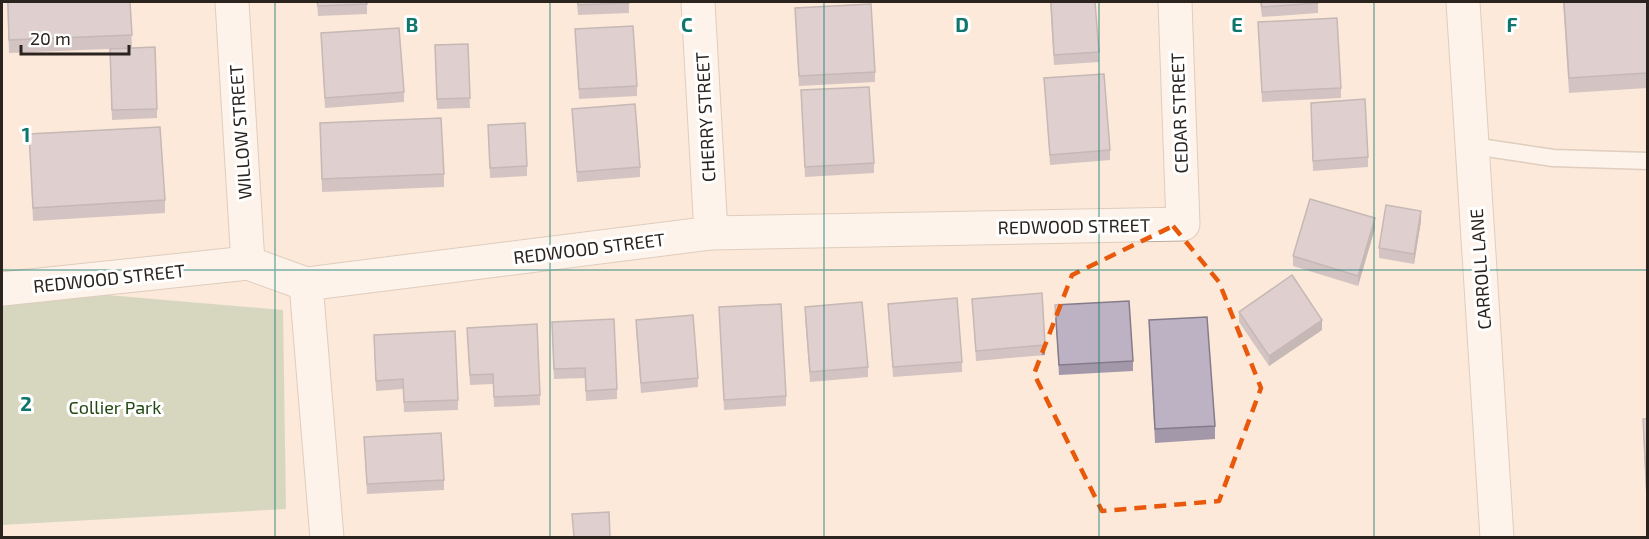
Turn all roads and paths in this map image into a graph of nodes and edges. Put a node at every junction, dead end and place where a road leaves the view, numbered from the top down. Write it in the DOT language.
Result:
graph roads {
  1 [pos="232,2"];
  2 [pos="698,2"];
  3 [pos="1175,2"];
  4 [pos="1463,2"];
  5 [pos="1473,146"];
  6 [pos="1647,161"];
  7 [pos="1183,224"];
  8 [pos="711,233"];
  9 [pos="248,263"];
  10 [pos="306,284"];
  11 [pos="2,289"];
  12 [pos="327,537"];
  13 [pos="1497,537"];
  1 -- 9 [label="street, WILLOW STREET"];
  2 -- 8 [label="street, CHERRY STREET"];
  3 -- 7 [label="street, CEDAR STREET"];
  4 -- 5 [label="street, CARROLL LANE"];
  5 -- 6 [label="lane"];
  5 -- 13 [label="street, CARROLL LANE"];
  7 -- 8 [label="street, REDWOOD STREET"];
  8 -- 10 [label="street, REDWOOD STREET"];
  9 -- 10 [label="street, REDWOOD STREET"];
  9 -- 11 [label="street, REDWOOD STREET"];
  10 -- 12 [label="street"];
}
